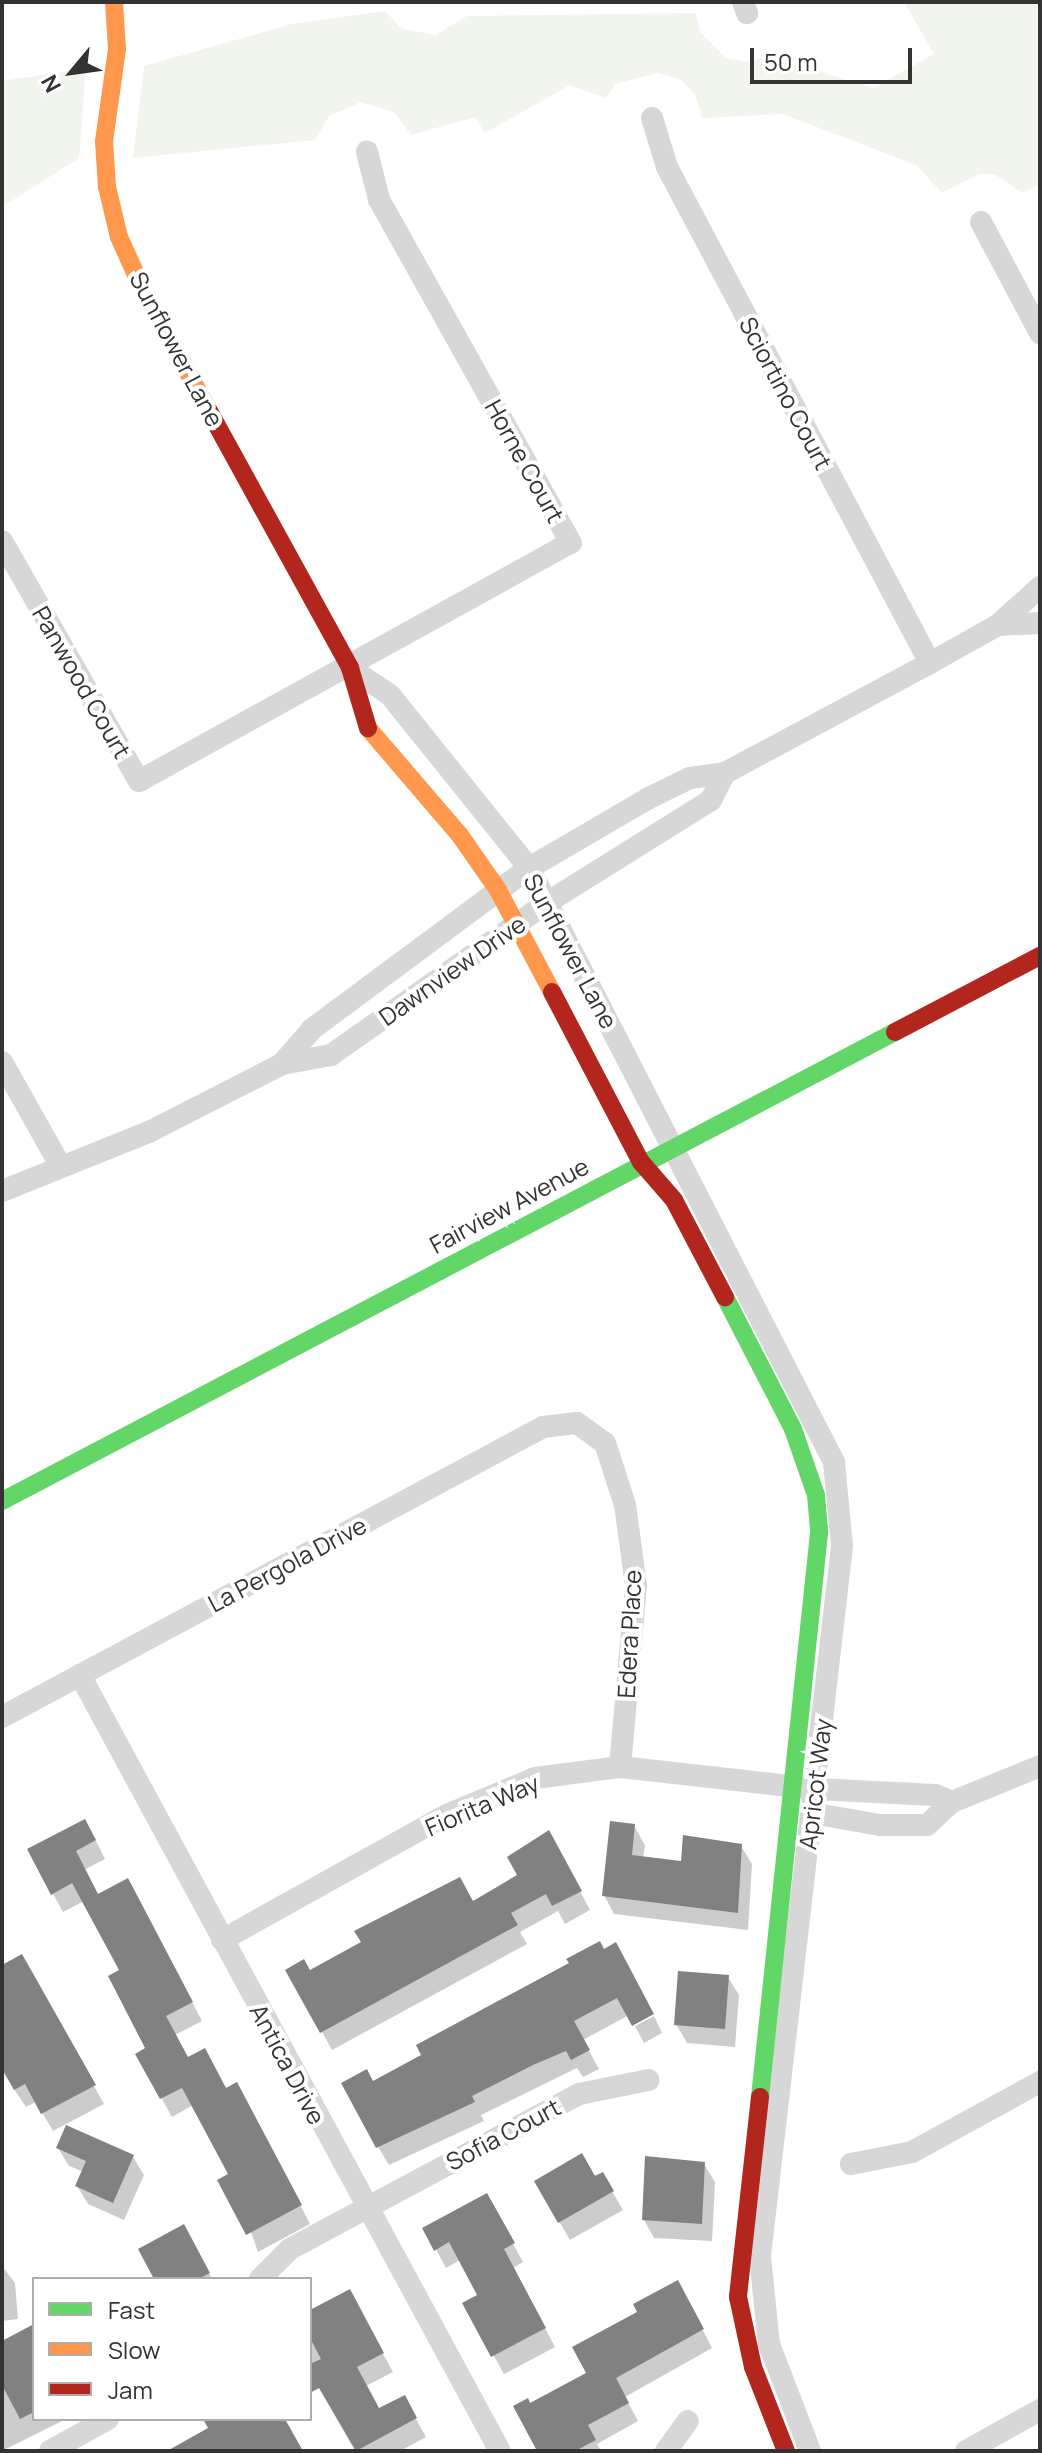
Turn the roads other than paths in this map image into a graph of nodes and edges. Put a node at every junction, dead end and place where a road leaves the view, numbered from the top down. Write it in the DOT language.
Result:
graph roads {
  1 [pos="114,2"];
  2 [pos="652,118"];
  3 [pos="367,152"];
  4 [pos="981,222"];
  5 [pos="1040,333"];
  6 [pos="2,541"];
  7 [pos="1040,587"];
  8 [pos="1040,623"];
  9 [pos="998,625"];
  10 [pos="930,663"];
  11 [pos="350,668"];
  12 [pos="725,773"];
  13 [pos="529,868"];
  14 [pos="498,890"];
  15 [pos="548,902"];
  16 [pos="517,925"];
  17 [pos="1040,956"];
  18 [pos="2,1062"];
  19 [pos="282,1064"];
  20 [pos="671,1146"];
  21 [pos="641,1162"];
  22 [pos="60,1165"];
  23 [pos="2,1191"];
  24 [pos="577,1423"];
  25 [pos="2,1501"];
  26 [pos="80,1675"];
  27 [pos="2,1717"];
  28 [pos="1040,1766"];
  29 [pos="620,1767"];
  30 [pos="805,1787"];
  31 [pos="952,1802"];
  32 [pos="811,1813"];
  33 [pos="222,1940"];
  34 [pos="649,2080"];
  35 [pos="1040,2082"];
  36 [pos="851,2164"];
  37 [pos="365,2207"];
  38 [pos="262,2277"];
  39 [pos="1040,2410"];
  40 [pos="104,2421"];
  41 [pos="688,2421"];
  42 [pos="50,2451"];
  43 [pos="500,2451"];
  44 [pos="666,2451"];
  45 [pos="786,2451"];
  46 [pos="810,2451"];
  47 [pos="966,2451"];
  1 -- 11 [label="street, Sunflower Lane"];
  2 -- 10 [label="street, Sciortino Court"];
  3 -- 11 [label="street, Horne Court"];
  4 -- 5 [label="street"];
  6 -- 11 [label="street, Panwood Court"];
  7 -- 9 [label="street, Dawnview Drive"];
  8 -- 9 [label="street, Dawnview Drive"];
  9 -- 10 [label="street, Dawnview Drive"];
  10 -- 12 [label="street, Dawnview Drive"];
  11 -- 13 [label="street, Sunflower Lane"];
  11 -- 14 [label="street, Sunflower Lane"];
  12 -- 13 [label="street, Dawnview Drive"];
  12 -- 15 [label="street, Dawnview Drive"];
  13 -- 14 [label="street, Dawnview Drive"];
  13 -- 15 [label="street, Sunflower Lane"];
  14 -- 16 [label="street, Sunflower Lane"];
  14 -- 19 [label="street, Dawnview Drive"];
  15 -- 16 [label="street, Dawnview Drive"];
  15 -- 20 [label="street, Sunflower Lane"];
  16 -- 19 [label="street, Dawnview Drive"];
  16 -- 21 [label="street, Sunflower Lane"];
  17 -- 20 [label="street, Fairview Avenue"];
  18 -- 22 [label="street"];
  19 -- 22 [label="street, Dawnview Drive"];
  20 -- 21 [label="street, Fairview Avenue"];
  20 -- 30 [label="street, Apricot Way"];
  21 -- 25 [label="street, Fairview Avenue"];
  21 -- 30 [label="street, Apricot Way"];
  22 -- 23 [label="street, Dawnview Drive"];
  24 -- 26 [label="street, La Pergola Drive"];
  24 -- 29 [label="street, Edera Place"];
  26 -- 27 [label="street, La Pergola Drive"];
  26 -- 33 [label="street, Antica Drive"];
  28 -- 31 [label="street"];
  29 -- 30 [label="street, Fiorita Way"];
  29 -- 33 [label="street, Fiorita Way"];
  30 -- 31 [label="street, Fiorita Way"];
  30 -- 32 [label="street, Apricot Way"];
  30 -- 45 [label="street, Apricot Way"];
  31 -- 32 [label="street"];
  32 -- 46 [label="street, Apricot Way"];
  33 -- 37 [label="street, Antica Drive"];
  34 -- 37 [label="street, Sofia Court"];
  35 -- 36 [label="street"];
  37 -- 38 [label="street, Sofia Court"];
  37 -- 43 [label="street, Antica Drive"];
  39 -- 47 [label="street"];
  40 -- 42 [label="street"];
  41 -- 44 [label="street"];
}
